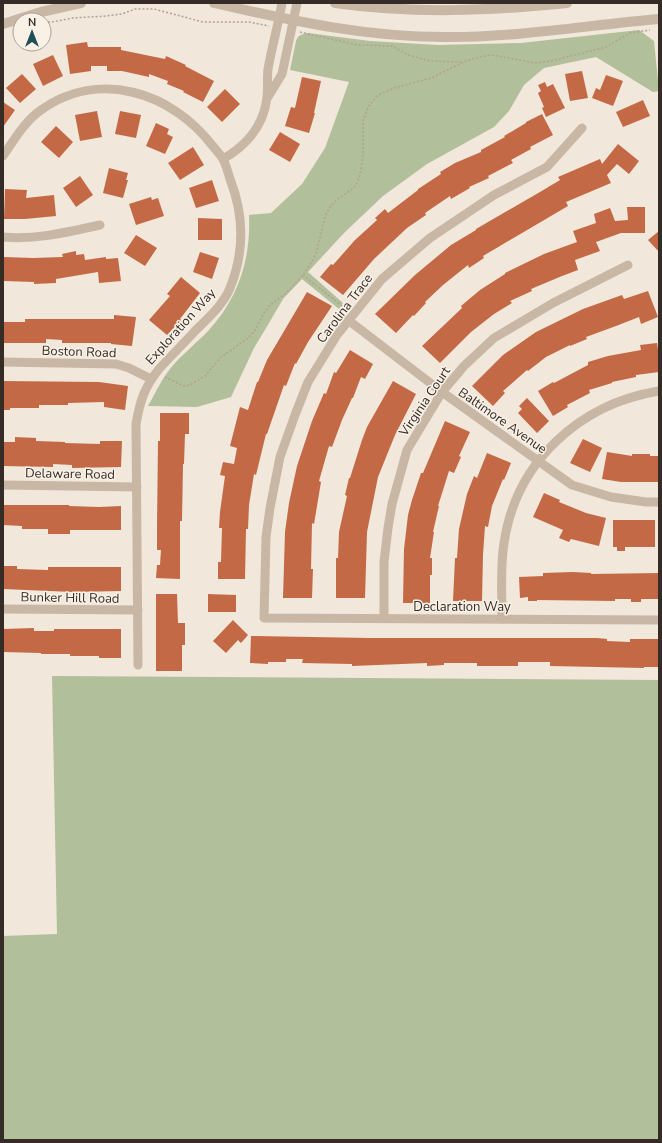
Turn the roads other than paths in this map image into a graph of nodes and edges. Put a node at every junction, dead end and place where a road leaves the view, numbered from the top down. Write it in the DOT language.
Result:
graph roads {
  1 [pos="81,3"];
  2 [pos="214,3"];
  3 [pos="282,3"];
  4 [pos="297,3"];
  5 [pos="335,3"];
  6 [pos="567,3"];
  7 [pos="659,19"];
  8 [pos="278,23"];
  9 [pos="3,24"];
  10 [pos="292,26"];
  11 [pos="267,98"];
  12 [pos="582,128"];
  13 [pos="3,156"];
  14 [pos="223,159"];
  15 [pos="100,226"];
  16 [pos="3,237"];
  17 [pos="628,265"];
  18 [pos="348,320"];
  19 [pos="3,362"];
  20 [pos="154,375"];
  21 [pos="442,392"];
  22 [pos="659,392"];
  23 [pos="539,462"];
  24 [pos="3,485"];
  25 [pos="137,487"];
  26 [pos="659,502"];
  27 [pos="3,609"];
  28 [pos="138,610"];
  29 [pos="264,618"];
  30 [pos="384,618"];
  31 [pos="502,619"];
  32 [pos="659,620"];
  33 [pos="138,665"];
  1 -- 9 [label="street"];
  2 -- 8 [label="street"];
  3 -- 8 [label="street"];
  4 -- 10 [label="street"];
  5 -- 6 [label="street"];
  7 -- 10 [label="street"];
  8 -- 10 [label="street"];
  8 -- 11 [label="street"];
  10 -- 11 [label="street"];
  11 -- 14 [label="street"];
  12 -- 18 [label="street, Carolina Trace"];
  13 -- 14 [label="street, Exploration Way"];
  14 -- 20 [label="street, Exploration Way"];
  15 -- 16 [label="street"];
  17 -- 21 [label="street, Virginia Court"];
  18 -- 21 [label="street, Baltimore Avenue"];
  18 -- 29 [label="street, Carolina Trace"];
  19 -- 20 [label="street, Boston Road"];
  20 -- 25 [label="street, Exploration Way"];
  21 -- 23 [label="street, Baltimore Avenue"];
  21 -- 30 [label="street, Virginia Court"];
  22 -- 23 [label="street"];
  23 -- 26 [label="street, Baltimore Avenue"];
  23 -- 31 [label="street"];
  24 -- 25 [label="street, Delaware Road"];
  25 -- 28 [label="street, Exploration Way"];
  27 -- 28 [label="street, Bunker Hill Road"];
  28 -- 33 [label="street, Exploration Way"];
  29 -- 30 [label="street, Declaration Way"];
  30 -- 31 [label="street, Declaration Way"];
  31 -- 32 [label="street, Declaration Way"];
}
